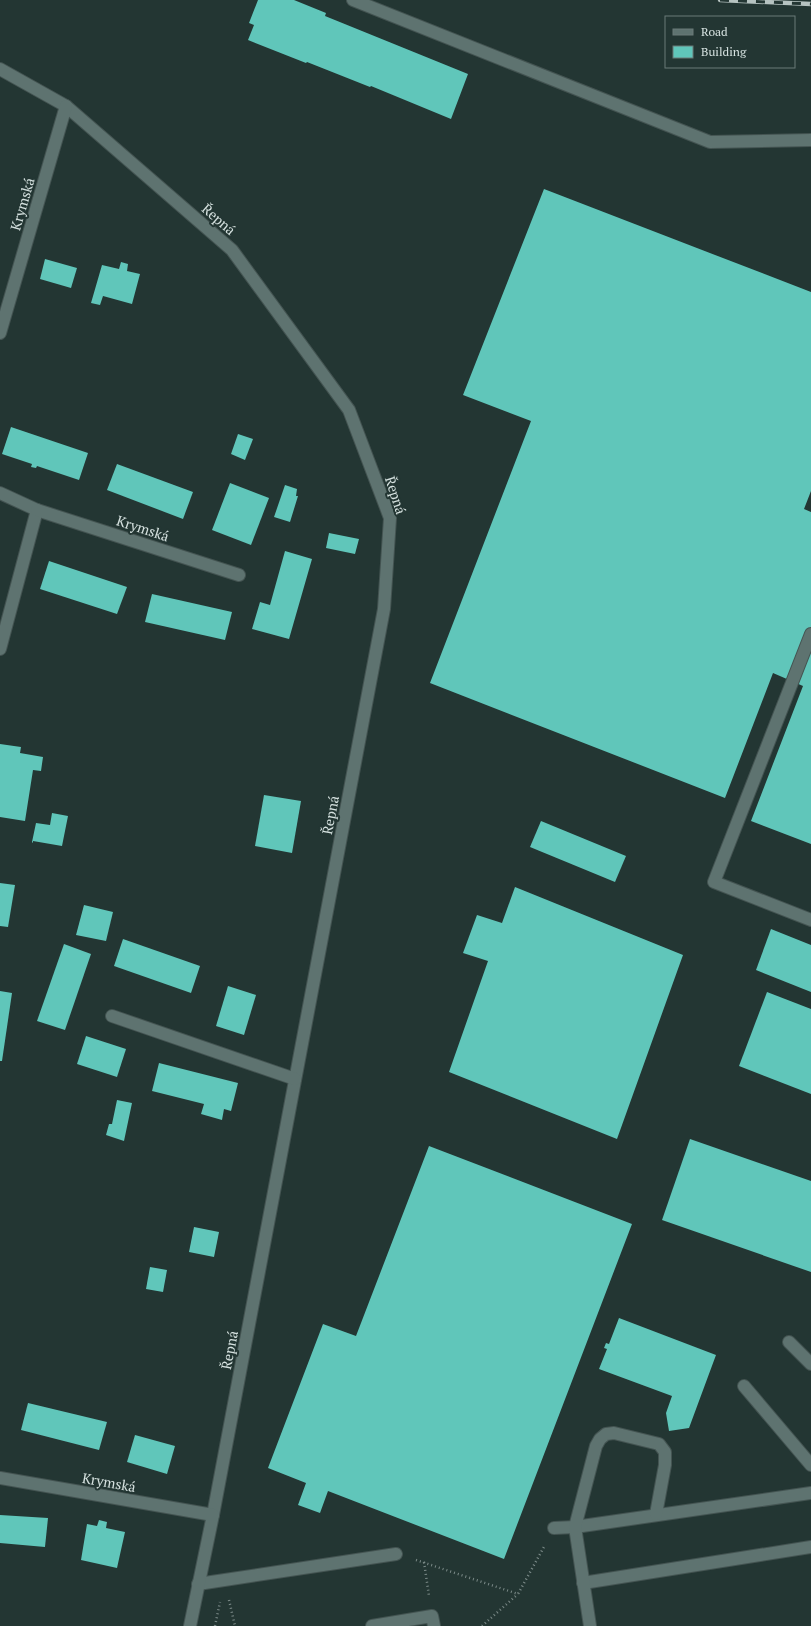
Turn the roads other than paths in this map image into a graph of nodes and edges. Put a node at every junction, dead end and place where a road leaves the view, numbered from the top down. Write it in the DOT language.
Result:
graph roads {
  1 [pos="353,0"];
  2 [pos="0,69"];
  3 [pos="66,106"];
  4 [pos="811,140"];
  5 [pos="0,333"];
  6 [pos="0,493"];
  7 [pos="37,510"];
  8 [pos="239,575"];
  9 [pos="811,634"];
  10 [pos="0,649"];
  11 [pos="811,920"];
  12 [pos="112,1016"];
  13 [pos="295,1079"];
  14 [pos="788,1342"];
  15 [pos="811,1364"];
  16 [pos="744,1386"];
  17 [pos="811,1465"];
  18 [pos="0,1478"];
  19 [pos="811,1493"];
  20 [pos="656,1514"];
  21 [pos="213,1515"];
  22 [pos="575,1527"];
  23 [pos="554,1528"];
  24 [pos="811,1547"];
  25 [pos="396,1554"];
  26 [pos="198,1584"];
  27 [pos="583,1584"];
  28 [pos="433,1621"];
  29 [pos="190,1626"];
  30 [pos="372,1626"];
  31 [pos="590,1626"];
  1 -- 4 [label="street"];
  2 -- 3 [label="street, Řepná"];
  3 -- 5 [label="street, Krymská"];
  3 -- 13 [label="street, Řepná"];
  6 -- 7 [label="street, Krymská"];
  7 -- 8 [label="street, Krymská"];
  7 -- 10 [label="street"];
  9 -- 11 [label="street"];
  12 -- 13 [label="street"];
  13 -- 21 [label="street, Řepná"];
  14 -- 15 [label="street"];
  16 -- 17 [label="street"];
  18 -- 21 [label="street, Krymská"];
  19 -- 20 [label="street"];
  20 -- 22 [label="street"];
  20 -- 22 [label="street"];
  21 -- 26 [label="street, Řepná"];
  22 -- 23 [label="street"];
  22 -- 27 [label="street"];
  24 -- 27 [label="street"];
  25 -- 26 [label="street"];
  26 -- 29 [label="street, Řepná"];
  27 -- 31 [label="street"];
  28 -- 30 [label="street"];
}
